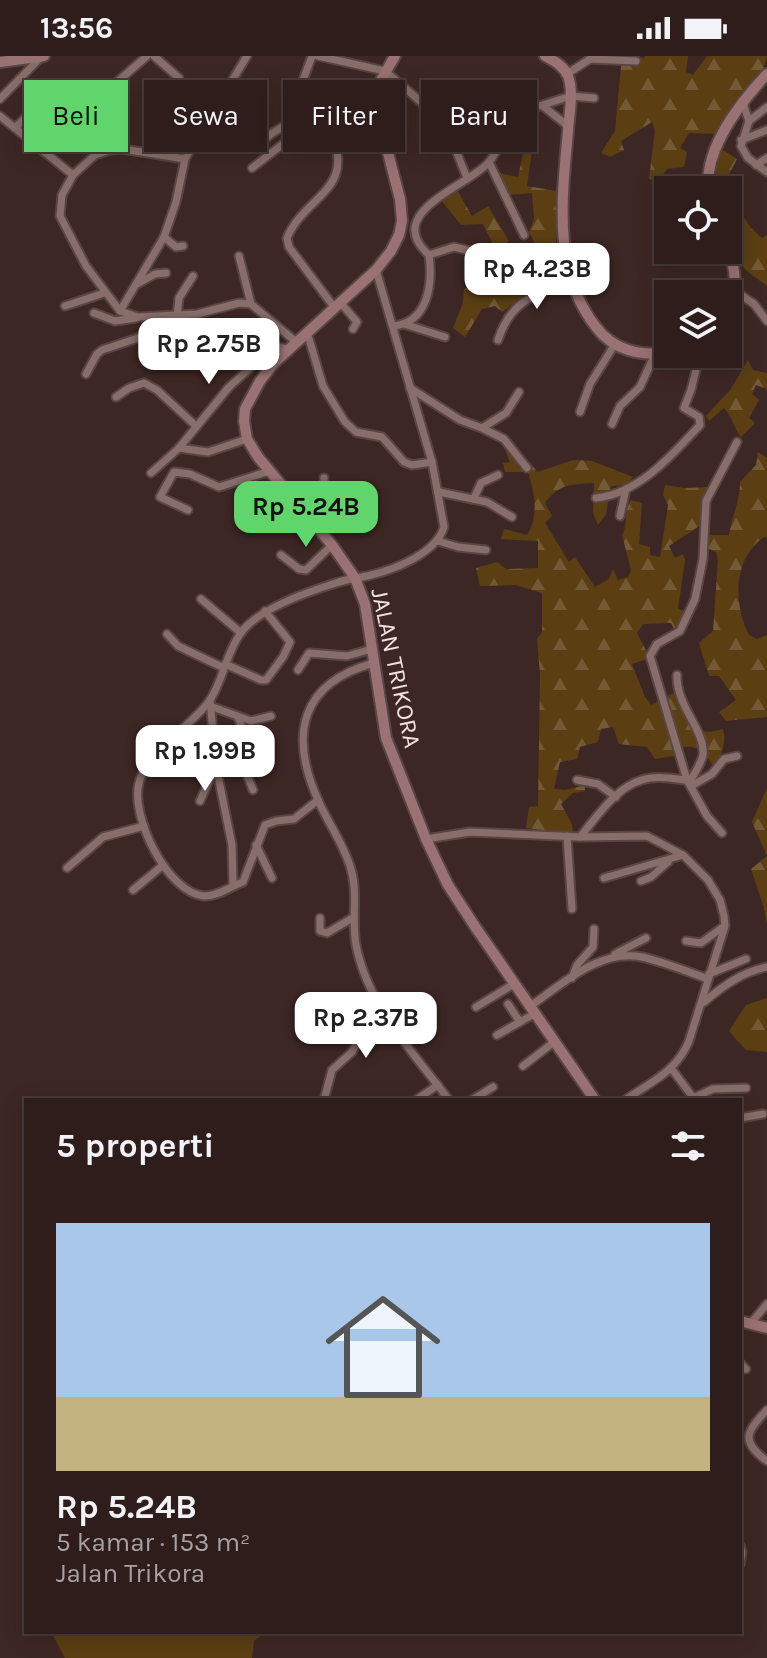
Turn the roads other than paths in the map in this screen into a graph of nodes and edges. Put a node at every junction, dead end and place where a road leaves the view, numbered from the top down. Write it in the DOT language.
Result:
graph roads {
  1 [pos="43,56"];
  2 [pos="147,56"];
  3 [pos="154,56"];
  4 [pos="247,56"];
  5 [pos="315,56"];
  6 [pos="395,56"];
  7 [pos="545,56"];
  8 [pos="587,58"];
  9 [pos="636,61"];
  10 [pos="0,62"];
  11 [pos="385,71"];
  12 [pos="567,74"];
  13 [pos="767,74"];
  14 [pos="179,78"];
  15 [pos="119,80"];
  16 [pos="303,80"];
  17 [pos="382,80"];
  18 [pos="571,96"];
  19 [pos="594,98"];
  20 [pos="0,99"];
  21 [pos="421,102"];
  22 [pos="743,103"];
  23 [pos="544,107"];
  24 [pos="767,107"];
  25 [pos="537,109"];
  26 [pos="0,116"];
  27 [pos="24,119"];
  28 [pos="749,121"];
  29 [pos="283,125"];
  30 [pos="568,126"];
  31 [pos="15,128"];
  32 [pos="767,130"];
  33 [pos="24,135"];
  34 [pos="267,137"];
  35 [pos="741,140"];
  36 [pos="44,152"];
  37 [pos="167,152"];
  38 [pos="388,152"];
  39 [pos="457,152"];
  40 [pos="495,152"];
  41 [pos="165,155"];
  42 [pos="767,158"];
  43 [pos="185,159"];
  44 [pos="489,162"];
  45 [pos="756,165"];
  46 [pos="252,168"];
  47 [pos="767,172"];
  48 [pos="73,175"];
  49 [pos="707,176"];
  50 [pos="467,178"];
  51 [pos="524,235"];
  52 [pos="164,237"];
  53 [pos="183,246"];
  54 [pos="471,251"];
  55 [pos="429,255"];
  56 [pos="239,256"];
  57 [pos="376,270"];
  58 [pos="166,273"];
  59 [pos="193,276"];
  60 [pos="570,280"];
  61 [pos="135,285"];
  62 [pos="104,293"];
  63 [pos="742,296"];
  64 [pos="251,304"];
  65 [pos="337,304"];
  66 [pos="65,306"];
  67 [pos="120,311"];
  68 [pos="94,313"];
  69 [pos="167,316"];
  70 [pos="177,316"];
  71 [pos="138,317"];
  72 [pos="767,321"];
  73 [pos="407,325"];
  74 [pos="393,326"];
  75 [pos="353,329"];
  76 [pos="307,332"];
  77 [pos="445,337"];
  78 [pos="498,340"];
  79 [pos="615,344"];
  80 [pos="292,346"];
  81 [pos="654,354"];
  82 [pos="654,356"];
  83 [pos="696,368"];
  84 [pos="86,374"];
  85 [pos="410,388"];
  86 [pos="519,392"];
  87 [pos="116,397"];
  88 [pos="580,412"];
  89 [pos="612,424"];
  90 [pos="196,426"];
  91 [pos="482,428"];
  92 [pos="247,439"];
  93 [pos="737,442"];
  94 [pos="179,448"];
  95 [pos="432,462"];
  96 [pos="527,468"];
  97 [pos="270,471"];
  98 [pos="151,473"];
  99 [pos="498,475"];
  100 [pos="324,478"];
  101 [pos="626,489"];
  102 [pos="439,492"];
  103 [pos="474,498"];
  104 [pos="596,498"];
  105 [pos="188,510"];
  106 [pos="620,516"];
  107 [pos="512,517"];
  108 [pos="314,524"];
  109 [pos="438,541"];
  110 [pos="332,545"];
  111 [pos="486,550"];
  112 [pos="281,555"];
  113 [pos="355,578"];
  114 [pos="201,599"];
  115 [pos="265,611"];
  116 [pos="241,633"];
  117 [pos="167,634"];
  118 [pos="372,649"];
  119 [pos="374,663"];
  120 [pos="224,666"];
  121 [pos="298,670"];
  122 [pos="677,675"];
  123 [pos="210,703"];
  124 [pos="271,716"];
  125 [pos="238,717"];
  126 [pos="212,744"];
  127 [pos="737,756"];
  128 [pos="216,766"];
  129 [pos="239,766"];
  130 [pos="577,780"];
  131 [pos="689,783"];
  132 [pos="253,790"];
  133 [pos="616,797"];
  134 [pos="318,800"];
  135 [pos="200,801"];
  136 [pos="144,826"];
  137 [pos="722,833"];
  138 [pos="567,836"];
  139 [pos="580,837"];
  140 [pos="426,839"];
  141 [pos="256,845"];
  142 [pos="683,855"];
  143 [pos="669,860"];
  144 [pos="162,866"];
  145 [pos="67,868"];
  146 [pos="272,878"];
  147 [pos="604,878"];
  148 [pos="641,881"];
  149 [pos="233,884"];
  150 [pos="133,890"];
  151 [pos="572,909"];
  152 [pos="354,917"];
  153 [pos="320,918"];
  154 [pos="725,926"];
  155 [pos="594,929"];
  156 [pos="646,938"];
  157 [pos="686,941"];
  158 [pos="606,959"];
  159 [pos="746,959"];
  160 [pos="767,967"];
  161 [pos="708,976"];
  162 [pos="572,978"];
  163 [pos="514,984"];
  164 [pos="508,1004"];
  165 [pos="702,1004"];
  166 [pos="379,1006"];
  167 [pos="476,1007"];
  168 [pos="532,1010"];
  169 [pos="520,1022"];
  170 [pos="497,1035"];
  171 [pos="554,1042"];
  172 [pos="523,1066"];
  173 [pos="671,1068"];
  174 [pos="438,1085"];
  175 [pos="493,1087"];
  176 [pos="746,1088"];
  177 [pos="325,1098"];
  178 [pos="419,1098"];
  179 [pos="448,1098"];
  180 [pos="475,1098"];
  181 [pos="594,1098"];
  182 [pos="628,1098"];
  183 [pos="693,1098"];
  184 [pos="696,1098"];
  185 [pos="763,1114"];
  186 [pos="742,1118"];
  187 [pos="767,1304"];
  188 [pos="746,1322"];
  189 [pos="767,1328"];
  190 [pos="767,1410"];
  191 [pos="749,1444"];
  192 [pos="742,1446"];
  193 [pos="767,1461"];
  1 -- 10 [label="street"];
  1 -- 20 [label="street"];
  2 -- 15 [label="street"];
  3 -- 14 [label="street"];
  4 -- 43 [label="street"];
  5 -- 11 [label="street"];
  5 -- 16 [label="street"];
  6 -- 11 [label="street"];
  7 -- 12 [label="street"];
  8 -- 9 [label="street"];
  8 -- 12 [label="street"];
  11 -- 17 [label="street"];
  11 -- 21 [label="street"];
  12 -- 18 [label="street"];
  13 -- 22 [label="street"];
  18 -- 19 [label="street"];
  18 -- 23 [label="street"];
  18 -- 30 [label="street"];
  22 -- 28 [label="street"];
  22 -- 49 [label="street"];
  23 -- 25 [label="street"];
  23 -- 30 [label="street"];
  24 -- 28 [label="street"];
  26 -- 31 [label="street"];
  27 -- 31 [label="street"];
  28 -- 35 [label="street"];
  29 -- 34 [label="street"];
  30 -- 60 [label="street"];
  31 -- 33 [label="street"];
  32 -- 35 [label="street"];
  35 -- 45 [label="street"];
  36 -- 48 [label="street"];
  37 -- 41 [label="street"];
  38 -- 57 [label="street"];
  39 -- 50 [label="street"];
  40 -- 44 [label="street"];
  41 -- 43 [label="street"];
  41 -- 48 [label="street"];
  42 -- 45 [label="street"];
  43 -- 52 [label="street"];
  44 -- 50 [label="street"];
  44 -- 51 [label="street"];
  45 -- 47 [label="street"];
  46 -- 65 [label="street"];
  48 -- 62 [label="street"];
  50 -- 55 [label="street"];
  52 -- 53 [label="street"];
  52 -- 61 [label="street"];
  54 -- 55 [label="street"];
  55 -- 73 [label="street"];
  56 -- 64 [label="street"];
  57 -- 65 [label="street"];
  57 -- 74 [label="street"];
  58 -- 61 [label="street"];
  59 -- 70 [label="street"];
  60 -- 78 [label="street"];
  60 -- 79 [label="street"];
  61 -- 67 [label="street"];
  62 -- 66 [label="street"];
  62 -- 67 [label="street"];
  63 -- 72 [label="street"];
  64 -- 70 [label="street"];
  64 -- 80 [label="street"];
  65 -- 75 [label="street"];
  65 -- 76 [label="street"];
  67 -- 71 [label="street"];
  68 -- 71 [label="street"];
  69 -- 70 [label="street"];
  69 -- 71 [label="street"];
  69 -- 84 [label="street"];
  73 -- 74 [label="street"];
  73 -- 77 [label="street"];
  74 -- 85 [label="street"];
  76 -- 80 [label="street"];
  76 -- 95 [label="street"];
  79 -- 81 [label="street"];
  79 -- 88 [label="street"];
  80 -- 90 [label="street"];
  80 -- 92 [label="street"];
  82 -- 89 [label="street"];
  83 -- 101 [label="street"];
  85 -- 91 [label="street"];
  85 -- 95 [label="street"];
  86 -- 91 [label="street"];
  87 -- 90 [label="street"];
  90 -- 94 [label="street"];
  91 -- 96 [label="street"];
  92 -- 94 [label="street"];
  92 -- 97 [label="street, JALAN TRIKORA"];
  93 -- 131 [label="street"];
  94 -- 98 [label="street"];
  95 -- 102 [label="street"];
  97 -- 105 [label="street"];
  97 -- 108 [label="street, JALAN TRIKORA"];
  99 -- 103 [label="street"];
  100 -- 108 [label="street"];
  101 -- 104 [label="street"];
  101 -- 106 [label="street"];
  102 -- 103 [label="street"];
  102 -- 109 [label="street"];
  103 -- 107 [label="street"];
  108 -- 110 [label="street, JALAN TRIKORA"];
  109 -- 111 [label="street"];
  109 -- 113 [label="street"];
  110 -- 112 [label="street"];
  110 -- 113 [label="street, JALAN TRIKORA"];
  113 -- 115 [label="street"];
  113 -- 118 [label="street, JALAN TRIKORA"];
  114 -- 116 [label="street"];
  115 -- 116 [label="street"];
  115 -- 120 [label="street"];
  116 -- 120 [label="street"];
  117 -- 120 [label="street"];
  118 -- 119 [label="street, JALAN TRIKORA"];
  118 -- 121 [label="street"];
  119 -- 134 [label="street"];
  119 -- 140 [label="street, JALAN TRIKORA"];
  120 -- 123 [label="street"];
  122 -- 131 [label="street"];
  123 -- 125 [label="street"];
  123 -- 126 [label="street"];
  123 -- 136 [label="street"];
  124 -- 125 [label="street"];
  125 -- 129 [label="street"];
  126 -- 128 [label="street"];
  126 -- 129 [label="street"];
  127 -- 131 [label="street"];
  128 -- 135 [label="street"];
  128 -- 149 [label="street"];
  129 -- 132 [label="street"];
  130 -- 133 [label="street"];
  131 -- 133 [label="street"];
  131 -- 137 [label="street"];
  133 -- 139 [label="street"];
  134 -- 141 [label="street"];
  134 -- 152 [label="street"];
  136 -- 144 [label="street"];
  136 -- 145 [label="street"];
  138 -- 139 [label="street"];
  138 -- 140 [label="street"];
  138 -- 151 [label="street"];
  139 -- 142 [label="street"];
  140 -- 163 [label="street, JALAN TRIKORA"];
  141 -- 146 [label="street"];
  141 -- 149 [label="street"];
  142 -- 143 [label="street"];
  142 -- 154 [label="street"];
  143 -- 147 [label="street"];
  143 -- 148 [label="street"];
  144 -- 149 [label="street"];
  144 -- 150 [label="street"];
  152 -- 153 [label="street"];
  152 -- 166 [label="street"];
  154 -- 157 [label="street"];
  154 -- 161 [label="street"];
  155 -- 162 [label="street"];
  156 -- 158 [label="street"];
  158 -- 161 [label="street"];
  158 -- 162 [label="street"];
  159 -- 161 [label="street"];
  160 -- 165 [label="street"];
  161 -- 165 [label="street"];
  162 -- 168 [label="street"];
  163 -- 167 [label="street"];
  163 -- 168 [label="street, JALAN TRIKORA"];
  164 -- 169 [label="street"];
  165 -- 173 [label="street"];
  166 -- 174 [label="street"];
  166 -- 177 [label="street"];
  168 -- 169 [label="street"];
  168 -- 171 [label="street, JALAN TRIKORA"];
  169 -- 170 [label="street"];
  171 -- 172 [label="street"];
  171 -- 181 [label="street, JALAN TRIKORA"];
  173 -- 182 [label="street"];
  173 -- 183 [label="street"];
  174 -- 178 [label="street"];
  174 -- 179 [label="street"];
  175 -- 180 [label="street"];
  176 -- 184 [label="street"];
  185 -- 186 [label="street"];
  187 -- 188 [label="street"];
  188 -- 189 [label="street"];
  190 -- 191 [label="street"];
  191 -- 192 [label="street"];
  191 -- 193 [label="street"];
}
